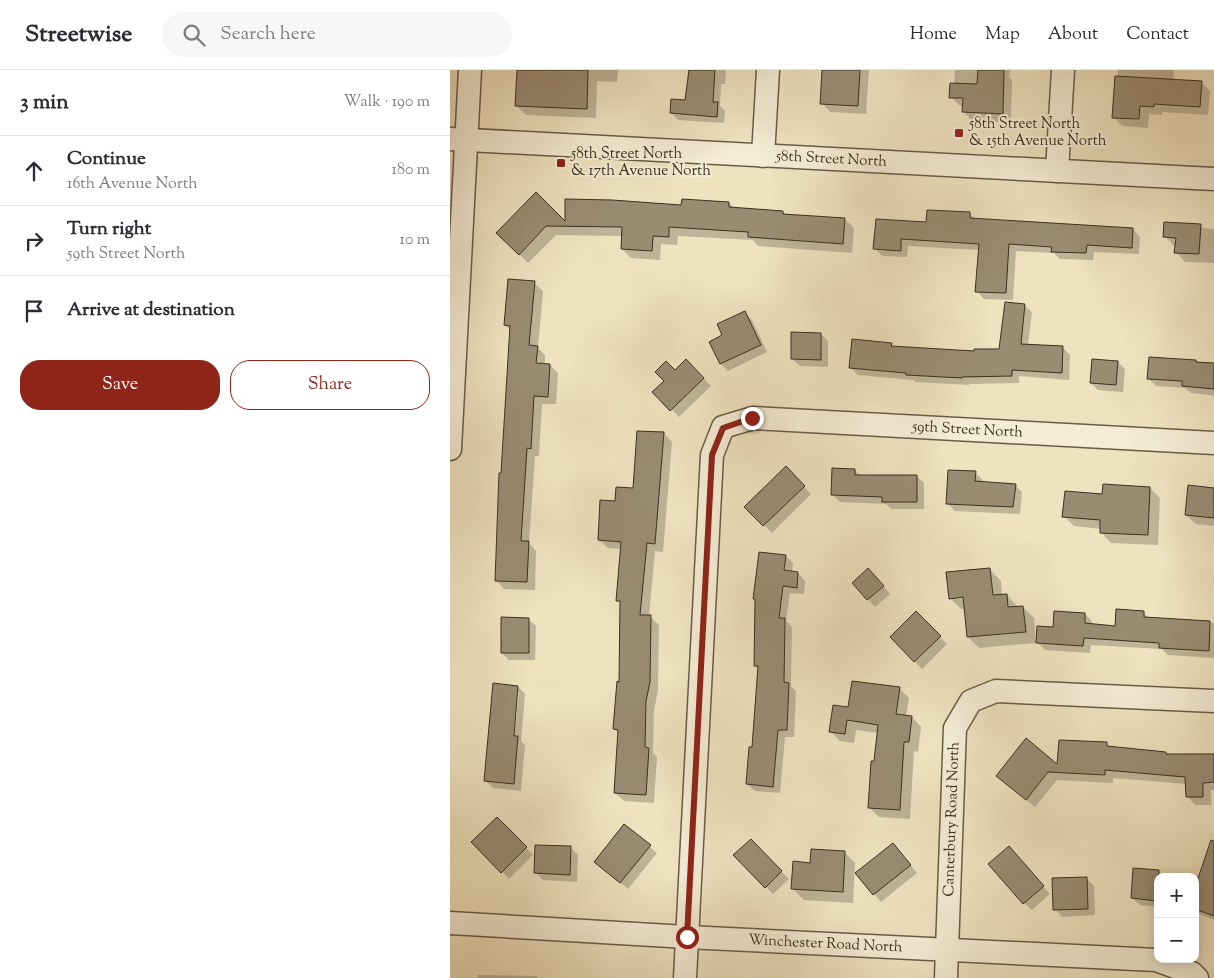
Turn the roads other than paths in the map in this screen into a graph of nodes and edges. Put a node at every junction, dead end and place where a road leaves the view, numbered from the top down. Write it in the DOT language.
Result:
graph roads {
  1 [pos="470,70"];
  2 [pos="768,70"];
  3 [pos="1063,70"];
  4 [pos="458,140"];
  5 [pos="763,156"];
  6 [pos="1057,171"];
  7 [pos="1214,179"];
  8 [pos="1214,442"];
  9 [pos="450,449"];
  10 [pos="1214,701"];
  11 [pos="450,923"];
  12 [pos="687,937"];
  13 [pos="948,949"];
  14 [pos="684,978"];
  15 [pos="946,978"];
  16 [pos="1197,978"];
  1 -- 4 [label="street"];
  2 -- 5 [label="street"];
  3 -- 6 [label="street"];
  4 -- 5 [label="street, 58th Street North"];
  4 -- 9 [label="street"];
  5 -- 6 [label="street, 58th Street North"];
  6 -- 7 [label="street, 58th Street North"];
  8 -- 12 [label="street, 59th Street North"];
  10 -- 13 [label="street, Canterbury Road North"];
  11 -- 12 [label="street, Winchester Road North"];
  12 -- 13 [label="street, Winchester Road North"];
  12 -- 14 [label="street"];
  13 -- 15 [label="street, Canterbury Road North"];
  13 -- 16 [label="street, Winchester Road North"];
}
